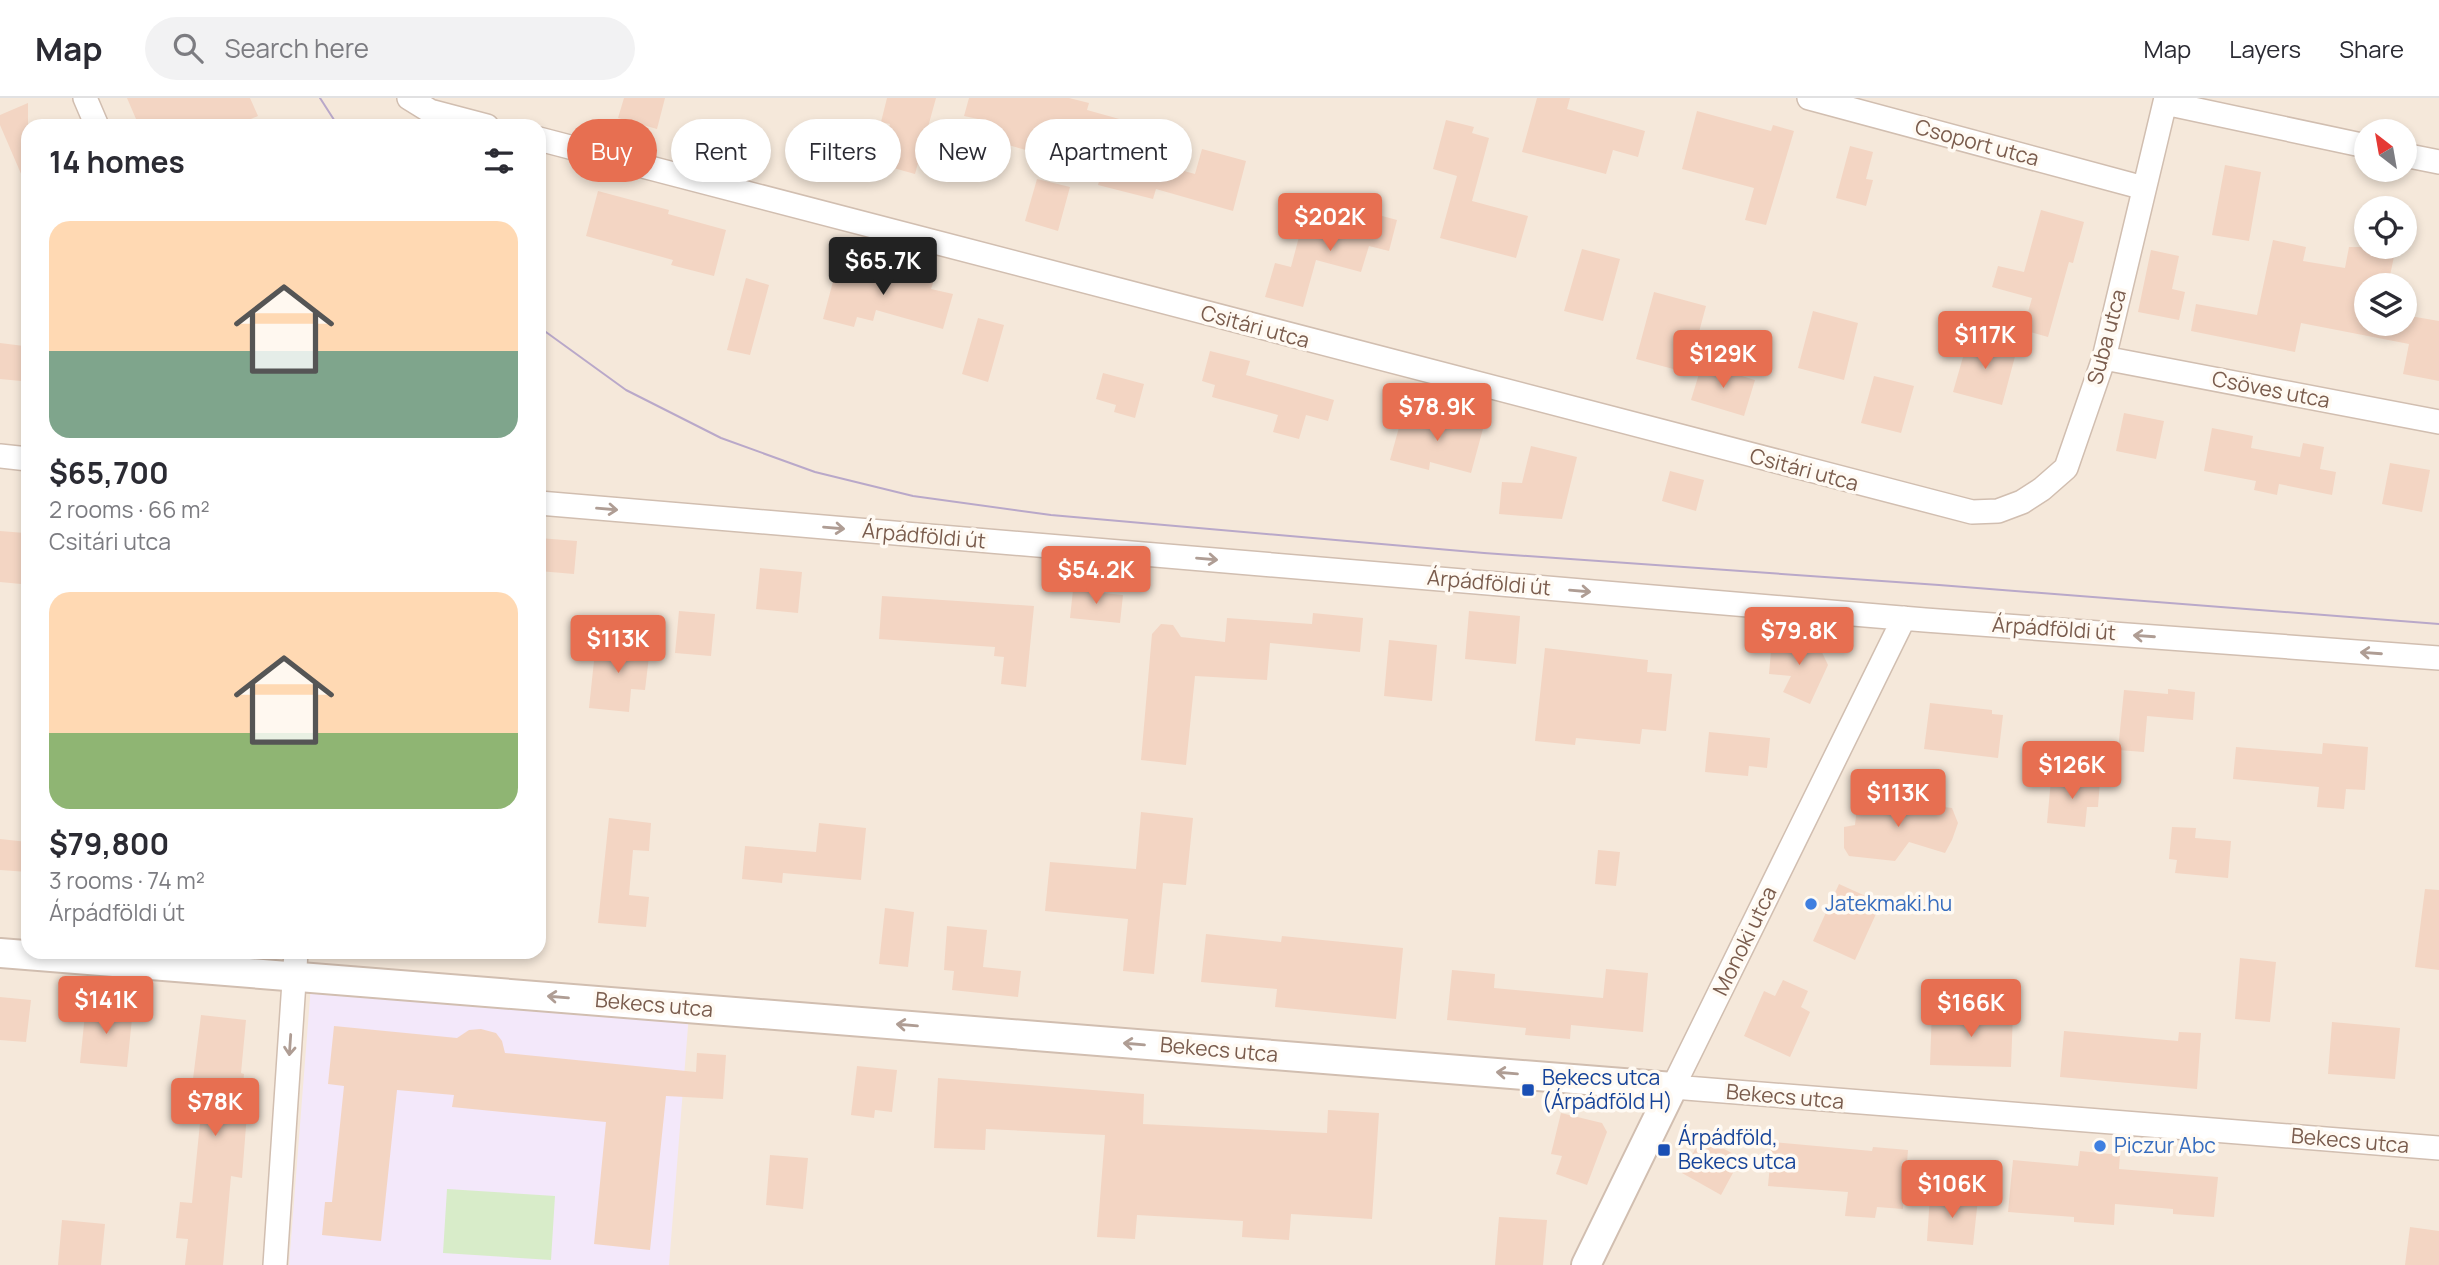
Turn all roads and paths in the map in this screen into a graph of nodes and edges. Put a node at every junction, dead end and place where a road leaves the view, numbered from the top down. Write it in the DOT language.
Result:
graph roads {
  1 [pos="85,98"];
  2 [pos="409,98"];
  3 [pos="1810,98"];
  4 [pos="2166,101"];
  5 [pos="94,119"];
  6 [pos="460,119"];
  7 [pos="546,141"];
  8 [pos="2354,143"];
  9 [pos="2417,158"];
  10 [pos="2439,162"];
  11 [pos="2144,188"];
  12 [pos="2104,358"];
  13 [pos="2439,422"];
  14 [pos="0,456"];
  15 [pos="21,458"];
  16 [pos="546,504"];
  17 [pos="1972,512"];
  18 [pos="1903,618"];
  19 [pos="2439,658"];
  20 [pos="0,953"];
  21 [pos="21,954"];
  22 [pos="148,959"];
  23 [pos="295,965"];
  24 [pos="1673,1087"];
  25 [pos="2439,1148"];
  26 [pos="275,1265"];
  27 [pos="1587,1265"];
  1 -- 5 [label="street"];
  2 -- 6 [label="street"];
  3 -- 11 [label="street, Csoport utca"];
  4 -- 8 [label="street"];
  4 -- 11 [label="street, Suba utca"];
  7 -- 17 [label="street, Csitári utca"];
  9 -- 10 [label="street"];
  11 -- 12 [label="street, Suba utca"];
  12 -- 13 [label="street, Csöves utca"];
  12 -- 17 [label="street, Suba utca"];
  14 -- 15 [label="street"];
  16 -- 18 [label="street, Árpádföldi út, one-way"];
  19 -- 18 [label="street, Árpádföldi út, one-way"];
  18 -- 24 [label="street, Monoki utca"];
  20 -- 21 [label="street, Bekecs utca"];
  22 -- 23 [label="street, Bekecs utca"];
  24 -- 23 [label="street, Bekecs utca, one-way"];
  23 -- 26 [label="street, one-way"];
  24 -- 25 [label="street, Bekecs utca"];
  24 -- 27 [label="street, Monoki utca"];
}
